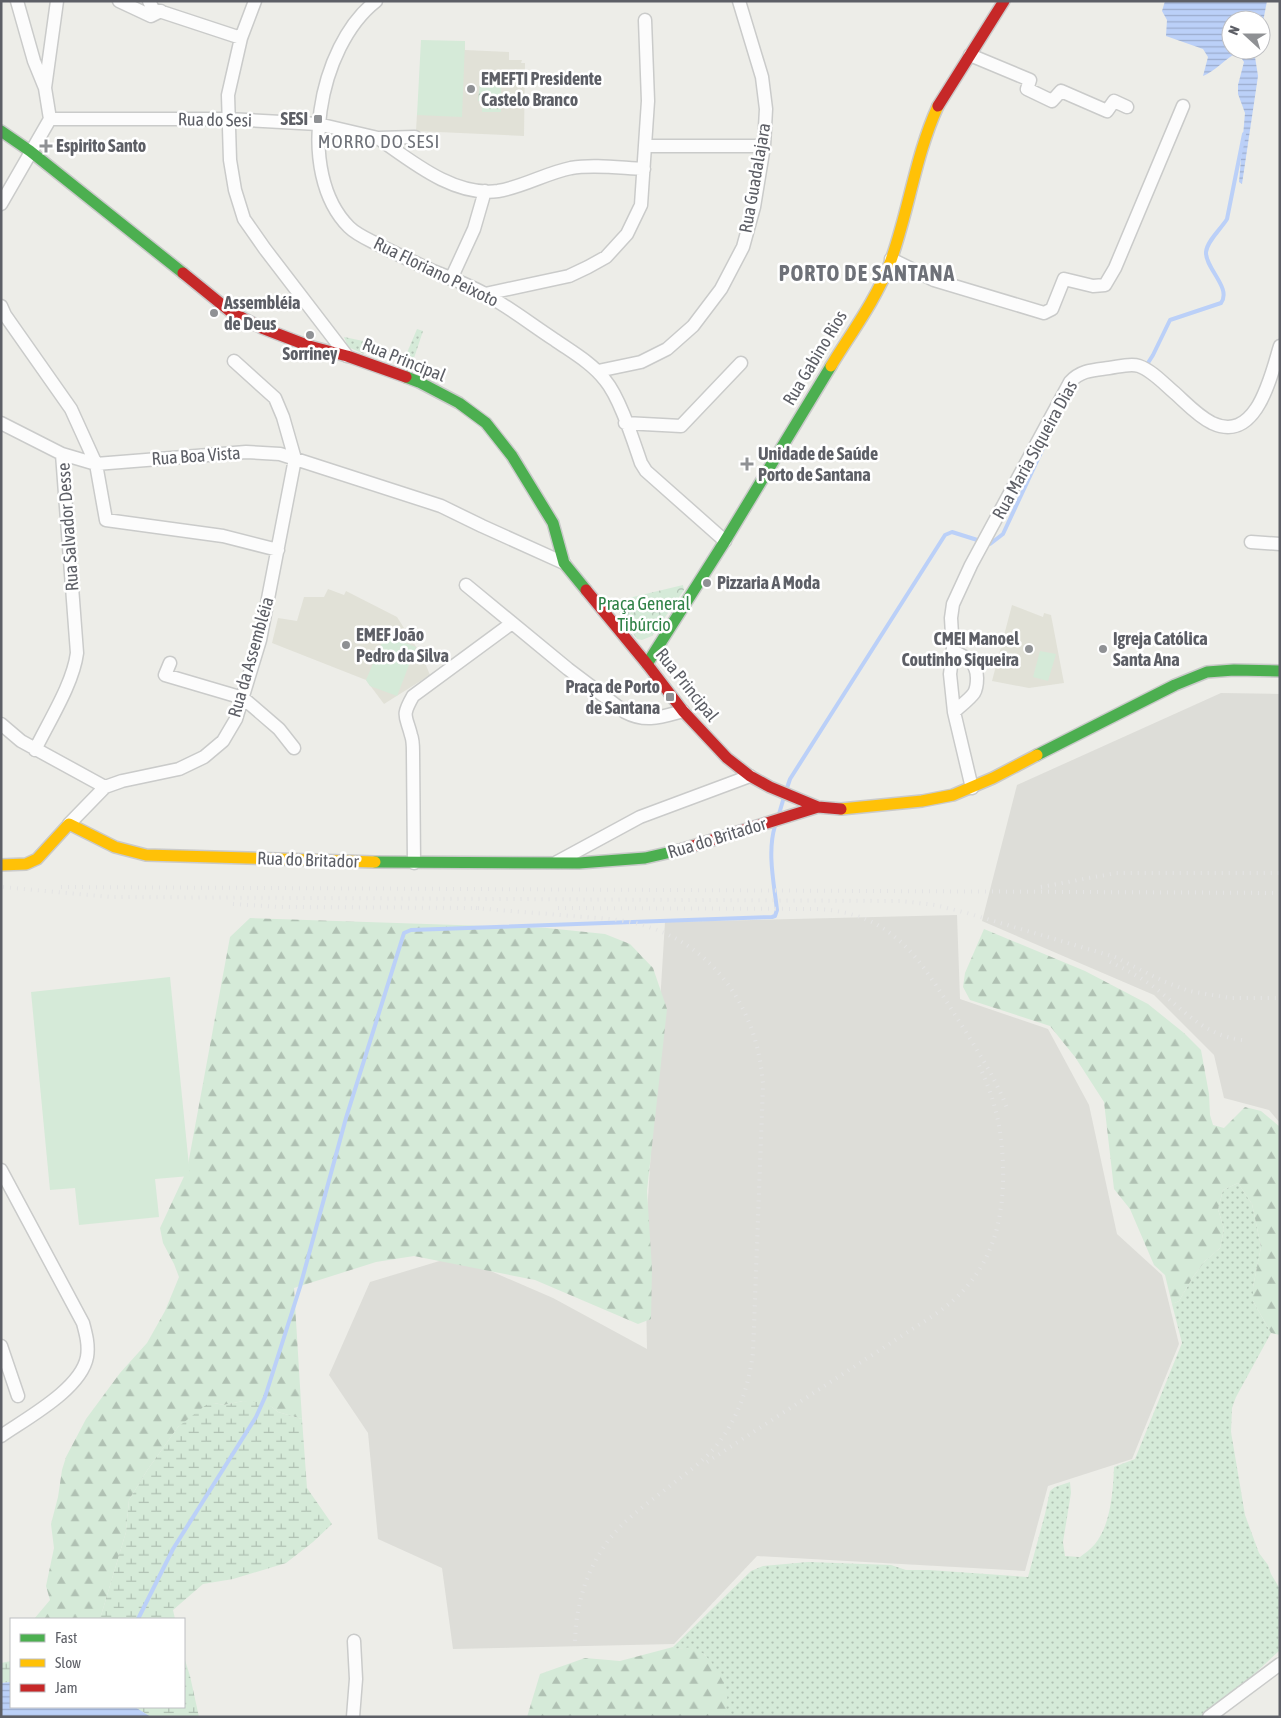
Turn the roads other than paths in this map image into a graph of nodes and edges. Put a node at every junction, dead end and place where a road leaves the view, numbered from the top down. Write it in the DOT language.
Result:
graph roads {
  1 [pos="17,1"];
  2 [pos="57,1"];
  3 [pos="119,1"];
  4 [pos="149,1"];
  5 [pos="255,1"];
  6 [pos="376,1"];
  7 [pos="739,1"];
  8 [pos="1004,1"];
  9 [pos="161,12"];
  10 [pos="645,20"];
  11 [pos="241,38"];
  12 [pos="970,55"];
  13 [pos="45,88"];
  14 [pos="1183,106"];
  15 [pos="1127,107"];
  16 [pos="50,119"];
  17 [pos="228,119"];
  18 [pos="318,124"];
  19 [pos="1,131"];
  20 [pos="415,137"];
  21 [pos="378,138"];
  22 [pos="646,146"];
  23 [pos="764,146"];
  24 [pos="30,151"];
  25 [pos="644,169"];
  26 [pos="485,191"];
  27 [pos="1,204"];
  28 [pos="891,260"];
  29 [pos="451,278"];
  30 [pos="485,294"];
  31 [pos="2,312"];
  32 [pos="1280,346"];
  33 [pos="347,356"];
  34 [pos="234,361"];
  35 [pos="741,363"];
  36 [pos="598,371"];
  37 [pos="1,423"];
  38 [pos="625,423"];
  39 [pos="62,454"];
  40 [pos="295,459"];
  41 [pos="96,464"];
  42 [pos="725,541"];
  43 [pos="1250,542"];
  44 [pos="1280,544"];
  45 [pos="278,550"];
  46 [pos="564,563"];
  47 [pos="466,585"];
  48 [pos="512,623"];
  49 [pos="953,651"];
  50 [pos="170,664"];
  51 [pos="647,664"];
  52 [pos="1280,671"];
  53 [pos="243,698"];
  54 [pos="683,712"];
  55 [pos="954,712"];
  56 [pos="1,724"];
  57 [pos="294,748"];
  58 [pos="34,750"];
  59 [pos="750,776"];
  60 [pos="105,787"];
  61 [pos="972,788"];
  62 [pos="818,807"];
  63 [pos="69,824"];
  64 [pos="414,863"];
  65 [pos="555,863"];
  66 [pos="1,865"];
  67 [pos="1,1170"];
  68 [pos="1,1346"];
  69 [pos="18,1396"];
  70 [pos="1,1436"];
  71 [pos="354,1641"];
  72 [pos="1280,1664"];
  73 [pos="353,1717"];
  74 [pos="1210,1717"];
  1 -- 13 [label="street"];
  2 -- 13 [label="street"];
  3 -- 9 [label="street"];
  4 -- 9 [label="street"];
  5 -- 11 [label="street"];
  6 -- 18 [label="street, Rua Floriano Peixoto"];
  7 -- 23 [label="street, Rua Guadalajara"];
  8 -- 12 [label="street, Rua Gabino Rios"];
  9 -- 11 [label="street"];
  10 -- 22 [label="street"];
  11 -- 17 [label="street"];
  12 -- 15 [label="street"];
  12 -- 28 [label="street, Rua Gabino Rios"];
  13 -- 16 [label="street"];
  14 -- 28 [label="street"];
  16 -- 17 [label="street, Rua do Sesi"];
  16 -- 24 [label="street"];
  17 -- 18 [label="street, Rua do Sesi"];
  17 -- 33 [label="street"];
  18 -- 21 [label="street, Rua do Sesi"];
  18 -- 29 [label="street, Rua Floriano Peixoto"];
  19 -- 24 [label="street, Rua Principal"];
  20 -- 21 [label="street, Rua do Sesi"];
  21 -- 26 [label="street, Rua do Sesi"];
  22 -- 23 [label="street"];
  22 -- 25 [label="street"];
  23 -- 36 [label="street, Rua Guadalajara"];
  24 -- 27 [label="street"];
  24 -- 33 [label="street, Rua Principal"];
  25 -- 26 [label="street, Rua do Sesi"];
  25 -- 30 [label="street"];
  26 -- 29 [label="street"];
  28 -- 42 [label="street, Rua Gabino Rios"];
  29 -- 30 [label="street, Rua Floriano Peixoto"];
  30 -- 36 [label="street, Rua Floriano Peixoto"];
  31 -- 41 [label="street, Rua Salvador Desse"];
  32 -- 49 [label="street, Rua Maria Siqueira Dias"];
  33 -- 46 [label="street, Rua Principal"];
  34 -- 40 [label="street, Rua da Assembléia"];
  35 -- 38 [label="street"];
  36 -- 38 [label="street, Rua Floriano Peixoto"];
  37 -- 39 [label="street"];
  38 -- 42 [label="street, Rua Floriano Peixoto"];
  39 -- 41 [label="street, Rua Salvador Desse"];
  39 -- 58 [label="street, Rua Salvador Desse"];
  40 -- 41 [label="street, Rua Boa Vista"];
  40 -- 45 [label="street, Rua da Assembléia"];
  40 -- 46 [label="street"];
  41 -- 45 [label="street"];
  42 -- 51 [label="street, Rua Gabino Rios"];
  43 -- 44 [label="street"];
  45 -- 53 [label="street, Rua da Assembléia"];
  46 -- 51 [label="street, Rua Principal"];
  47 -- 48 [label="street"];
  48 -- 54 [label="street"];
  48 -- 64 [label="street"];
  49 -- 55 [label="street, Rua Maria Siqueira Dias"];
  49 -- 55 [label="street"];
  50 -- 53 [label="street"];
  51 -- 54 [label="street, Rua Principal"];
  52 -- 61 [label="street"];
  53 -- 57 [label="street"];
  53 -- 60 [label="street, Rua da Assembléia"];
  54 -- 59 [label="street, Rua Principal"];
  55 -- 61 [label="street, Rua Maria Siqueira Dias"];
  56 -- 58 [label="street"];
  58 -- 60 [label="street"];
  59 -- 62 [label="street, Rua Principal"];
  59 -- 65 [label="street, Rua do Britador"];
  60 -- 63 [label="street"];
  61 -- 62 [label="street"];
  62 -- 65 [label="street, Rua do Britador"];
  63 -- 64 [label="street, Rua do Britador"];
  63 -- 66 [label="street"];
  64 -- 65 [label="street, Rua do Britador"];
  67 -- 70 [label="street"];
  68 -- 69 [label="street"];
  71 -- 73 [label="street"];
  72 -- 74 [label="street"];
}
